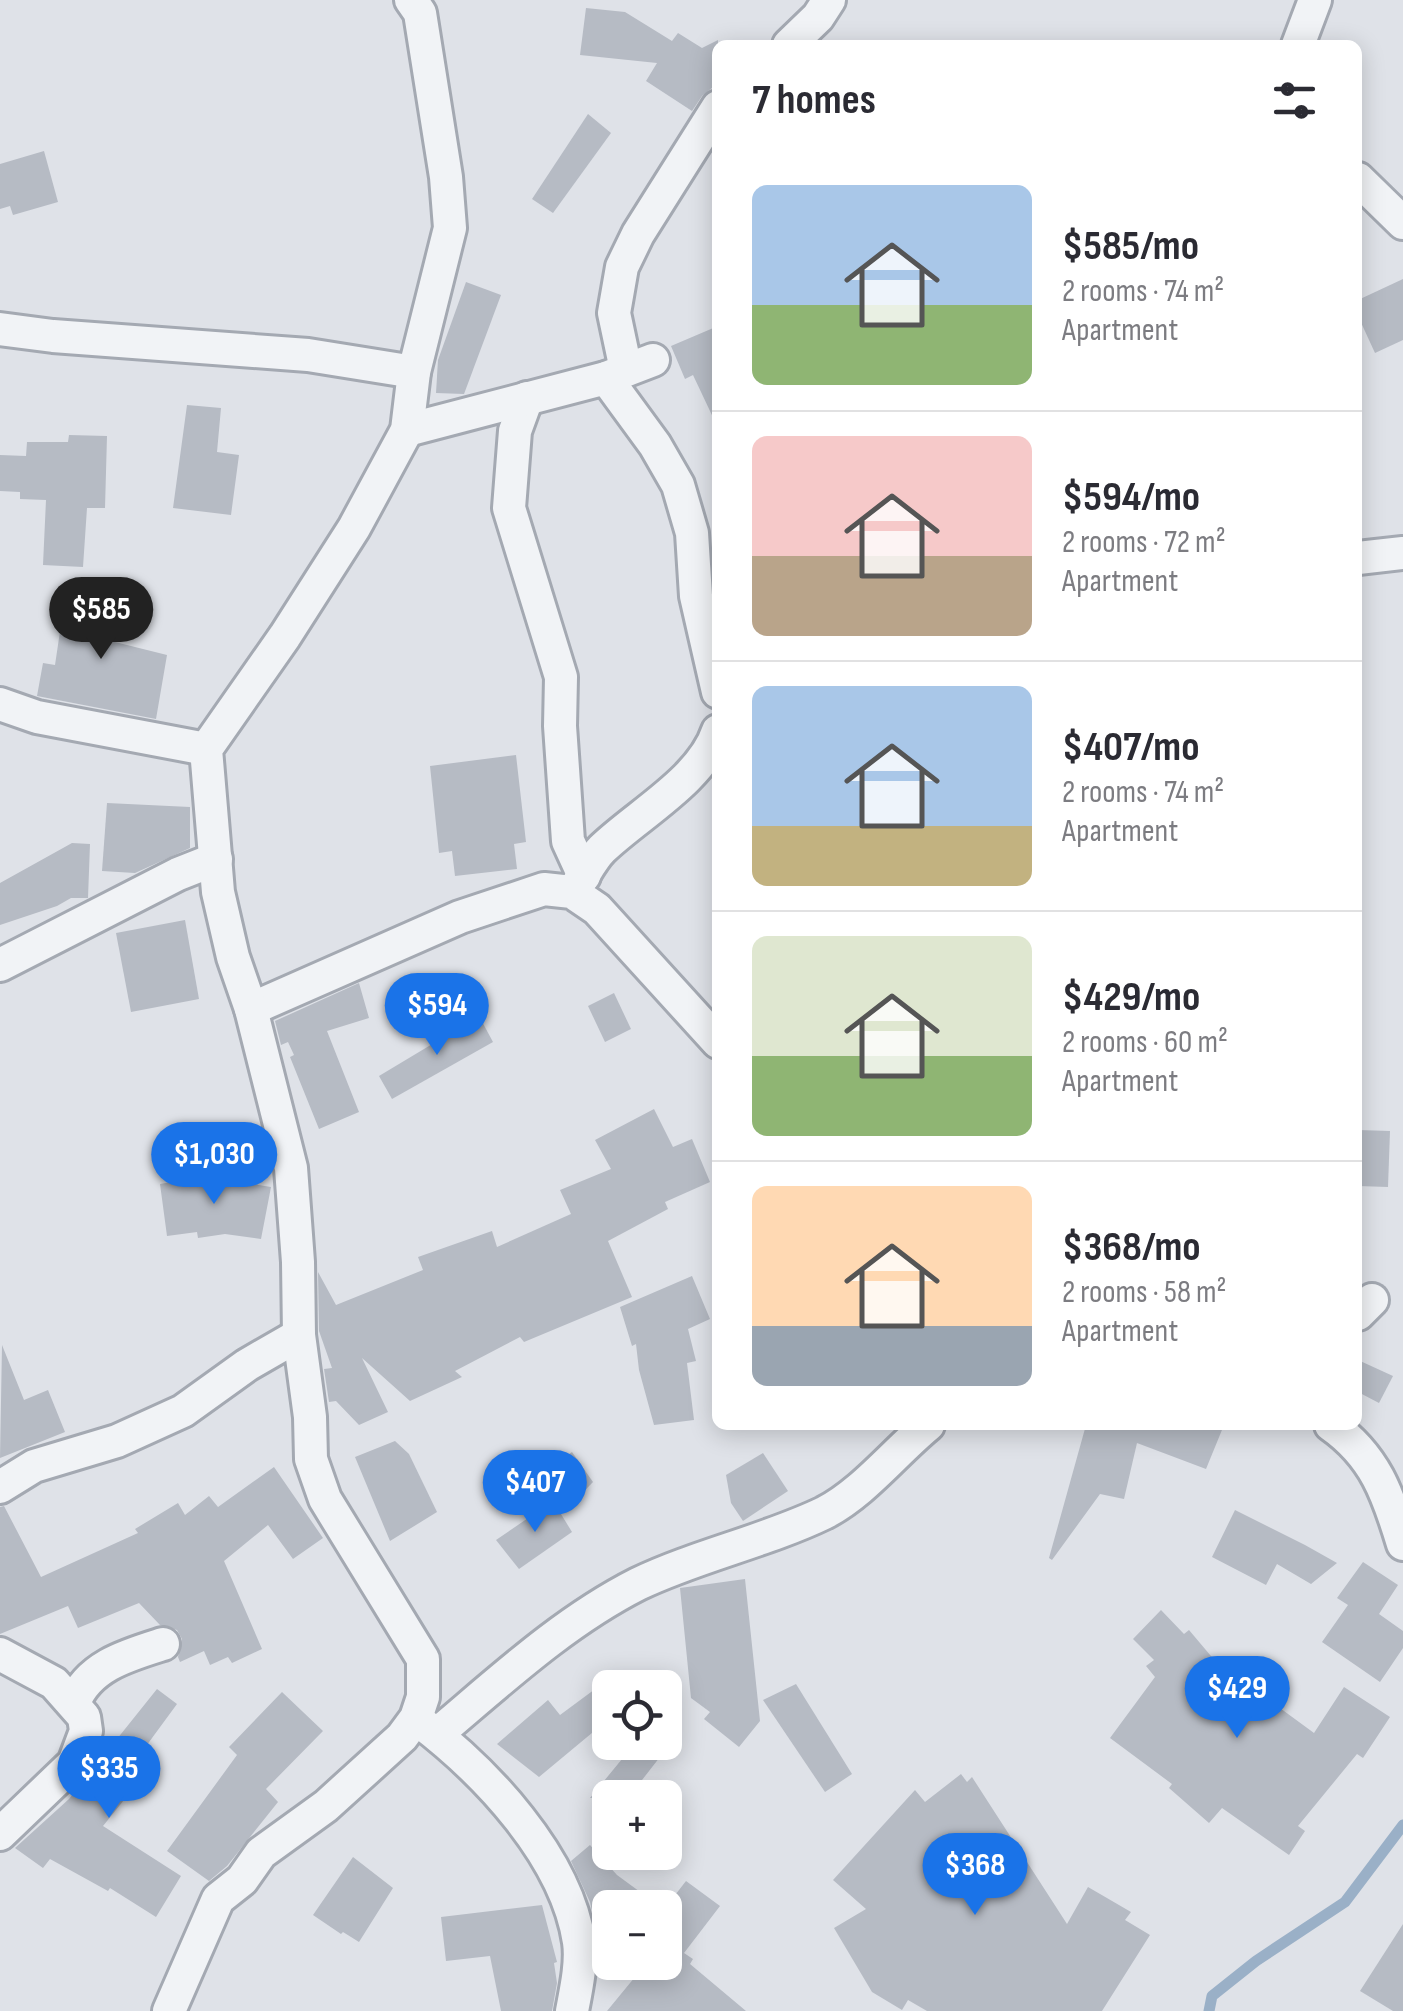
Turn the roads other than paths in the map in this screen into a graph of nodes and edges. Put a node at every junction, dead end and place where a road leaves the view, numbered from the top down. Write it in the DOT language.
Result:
graph roads {
  1 [pos="829,0"];
  2 [pos="1315,0"];
  3 [pos="424,4"];
  4 [pos="795,40"];
  5 [pos="1300,40"];
  6 [pos="712,116"];
  7 [pos="1362,182"];
  8 [pos="1403,223"];
  9 [pos="0,328"];
  10 [pos="628,369"];
  11 [pos="414,372"];
  12 [pos="526,398"];
  13 [pos="407,430"];
  14 [pos="1403,553"];
  15 [pos="1362,558"];
  16 [pos="707,596"];
  17 [pos="712,640"];
  18 [pos="0,704"];
  19 [pos="712,746"];
  20 [pos="206,749"];
  21 [pos="216,859"];
  22 [pos="578,884"];
  23 [pos="0,965"];
  24 [pos="251,1009"];
  25 [pos="712,1035"];
  26 [pos="298,1335"];
  27 [pos="922,1430"];
  28 [pos="1337,1430"];
  29 [pos="0,1487"];
  30 [pos="1403,1544"];
  31 [pos="163,1644"];
  32 [pos="0,1654"];
  33 [pos="74,1702"];
  34 [pos="426,1726"];
  35 [pos="0,1834"];
  36 [pos="169,2011"];
  37 [pos="572,2011"];
  1 -- 4 [label="street"];
  2 -- 5 [label="street"];
  3 -- 11 [label="street"];
  6 -- 10 [label="street"];
  7 -- 8 [label="street"];
  9 -- 11 [label="street"];
  10 -- 12 [label="street"];
  10 -- 16 [label="street"];
  11 -- 13 [label="street"];
  12 -- 13 [label="street"];
  12 -- 22 [label="street"];
  13 -- 20 [label="street"];
  14 -- 15 [label="street"];
  16 -- 17 [label="street"];
  18 -- 20 [label="street"];
  19 -- 22 [label="street"];
  20 -- 21 [label="street"];
  21 -- 23 [label="street"];
  21 -- 24 [label="street"];
  22 -- 24 [label="street"];
  22 -- 25 [label="street"];
  24 -- 26 [label="street"];
  26 -- 29 [label="street"];
  26 -- 34 [label="street"];
  27 -- 34 [label="street"];
  28 -- 30 [label="street"];
  31 -- 33 [label="street"];
  32 -- 33 [label="street"];
  33 -- 35 [label="street"];
  34 -- 36 [label="street"];
  34 -- 37 [label="street"];
}
